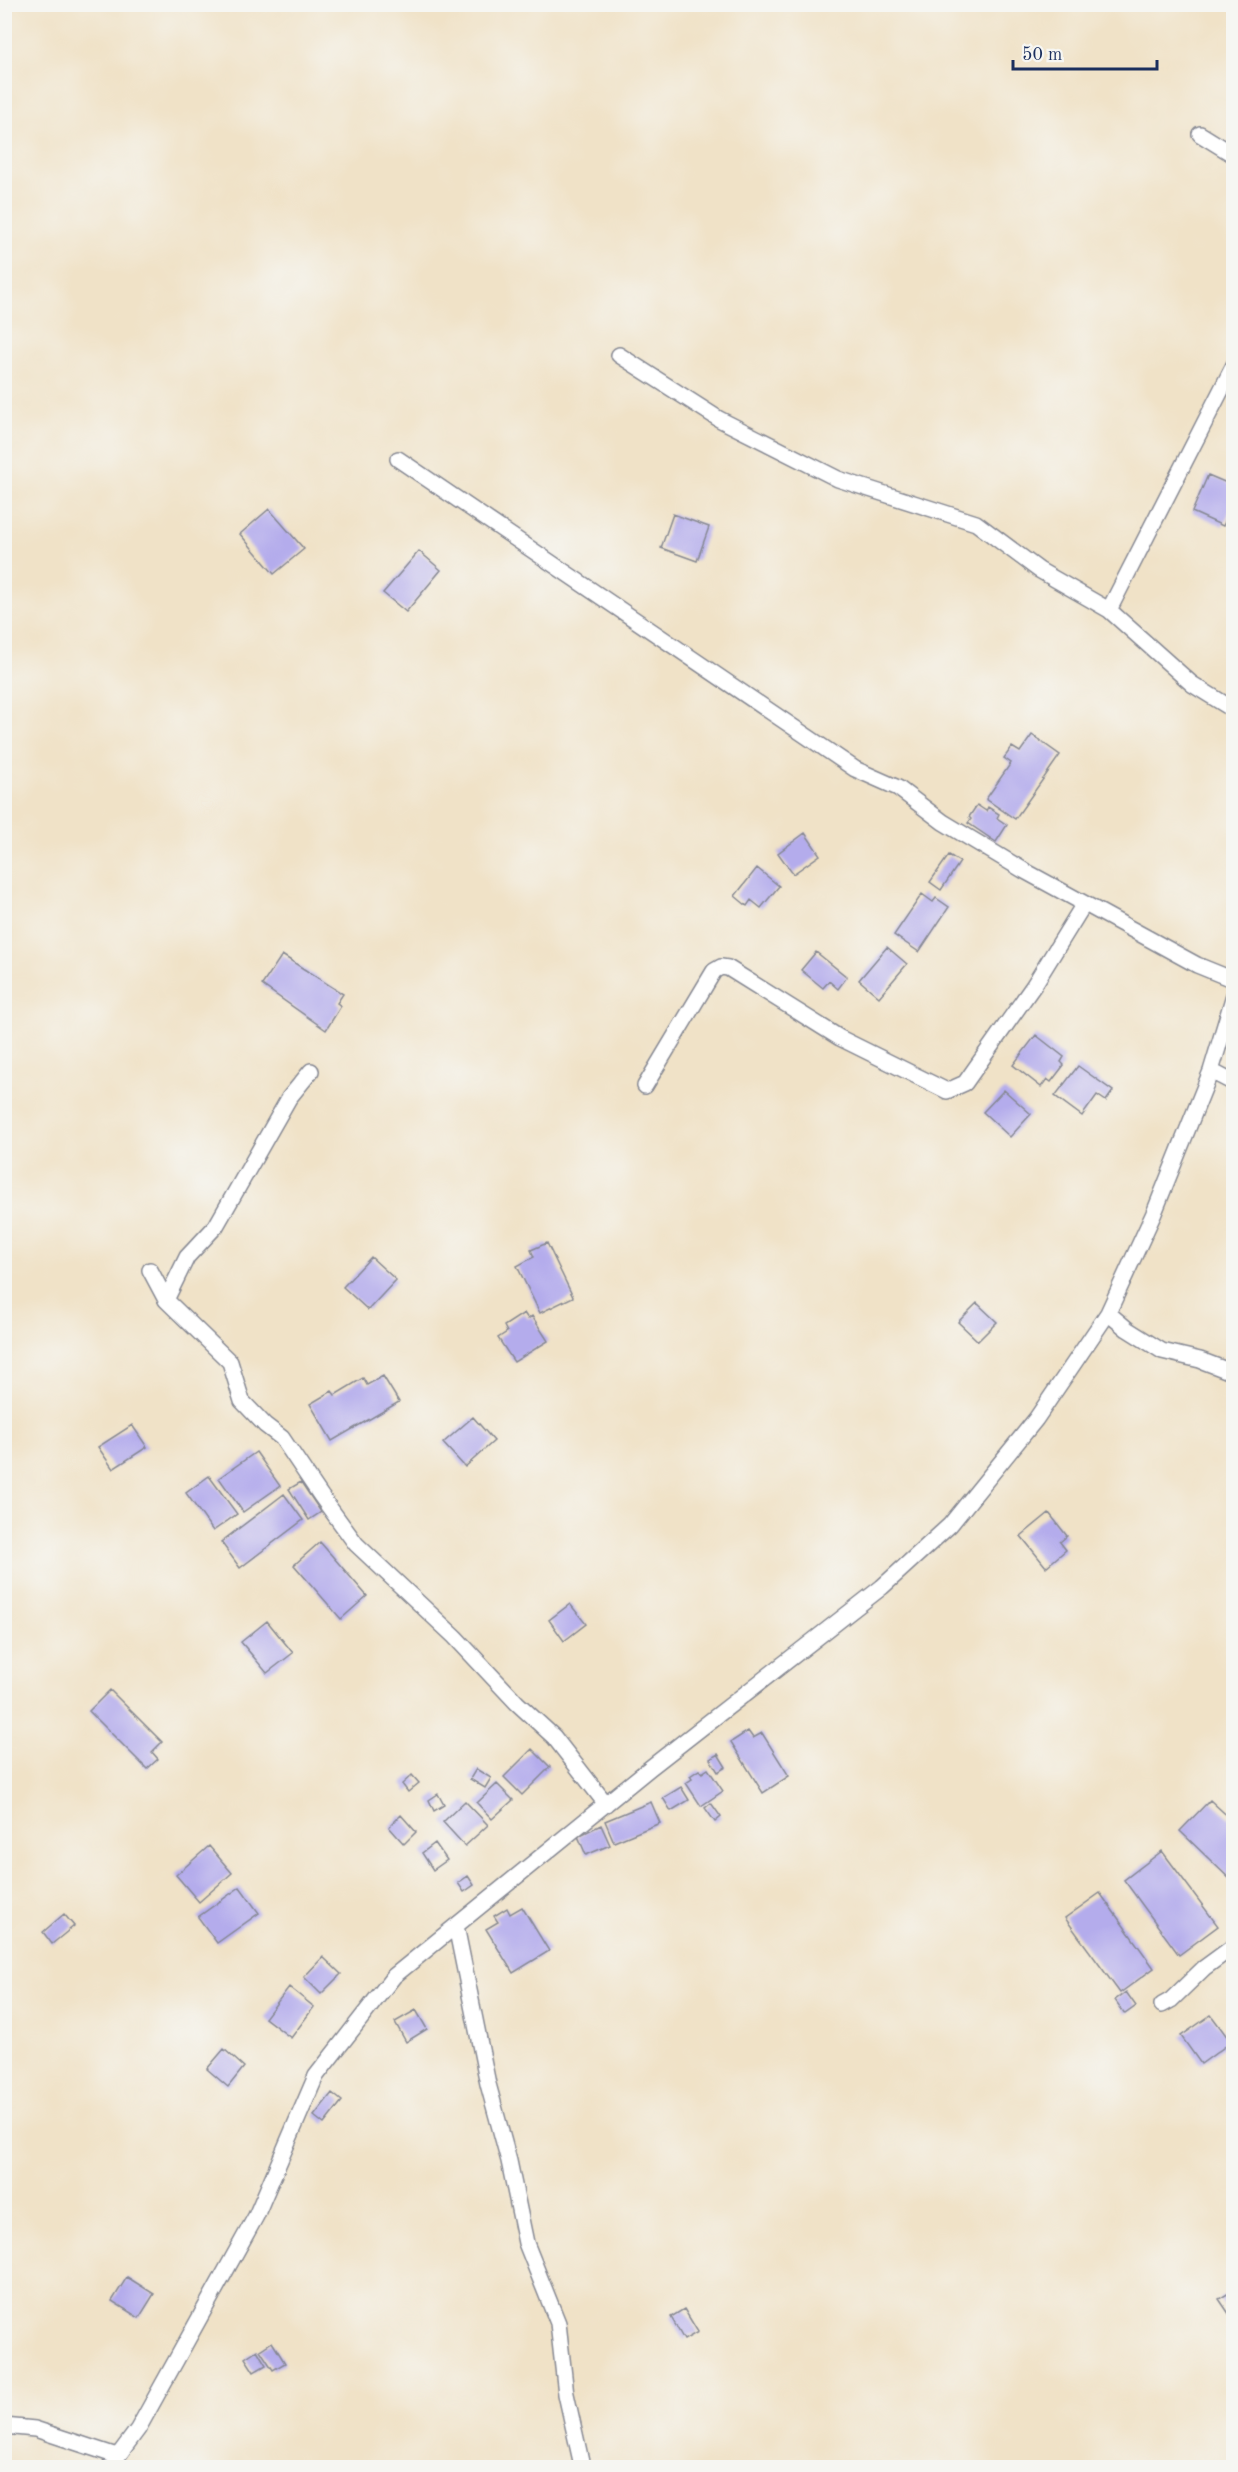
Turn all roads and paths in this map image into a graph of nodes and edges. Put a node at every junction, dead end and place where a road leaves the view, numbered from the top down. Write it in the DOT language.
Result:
graph roads {
  1 [pos="1200,134"];
  2 [pos="1233,155"];
  3 [pos="619,355"];
  4 [pos="1233,365"];
  5 [pos="398,459"];
  6 [pos="1109,610"];
  7 [pos="1233,710"];
  8 [pos="1084,904"];
  9 [pos="1233,980"];
  10 [pos="1233,995"];
  11 [pos="311,1071"];
  12 [pos="1210,1071"];
  13 [pos="1233,1083"];
  14 [pos="645,1086"];
  15 [pos="150,1270"];
  16 [pos="166,1300"];
  17 [pos="1108,1314"];
  18 [pos="1233,1374"];
  19 [pos="606,1804"];
  20 [pos="456,1926"];
  21 [pos="1233,1946"];
  22 [pos="1162,2005"];
  23 [pos="4,2426"];
  24 [pos="581,2461"];
  25 [pos="113,2462"];
  1 -- 2 [label="street"];
  3 -- 6 [label="street"];
  4 -- 6 [label="street"];
  5 -- 8 [label="street"];
  6 -- 7 [label="street"];
  8 -- 9 [label="street"];
  8 -- 14 [label="street"];
  10 -- 12 [label="street"];
  11 -- 16 [label="street"];
  12 -- 13 [label="street"];
  12 -- 17 [label="street"];
  15 -- 16 [label="street"];
  16 -- 19 [label="street"];
  17 -- 18 [label="street"];
  17 -- 19 [label="street"];
  19 -- 20 [label="street"];
  20 -- 24 [label="street"];
  20 -- 25 [label="street"];
  21 -- 22 [label="street"];
  23 -- 25 [label="street"];
}
